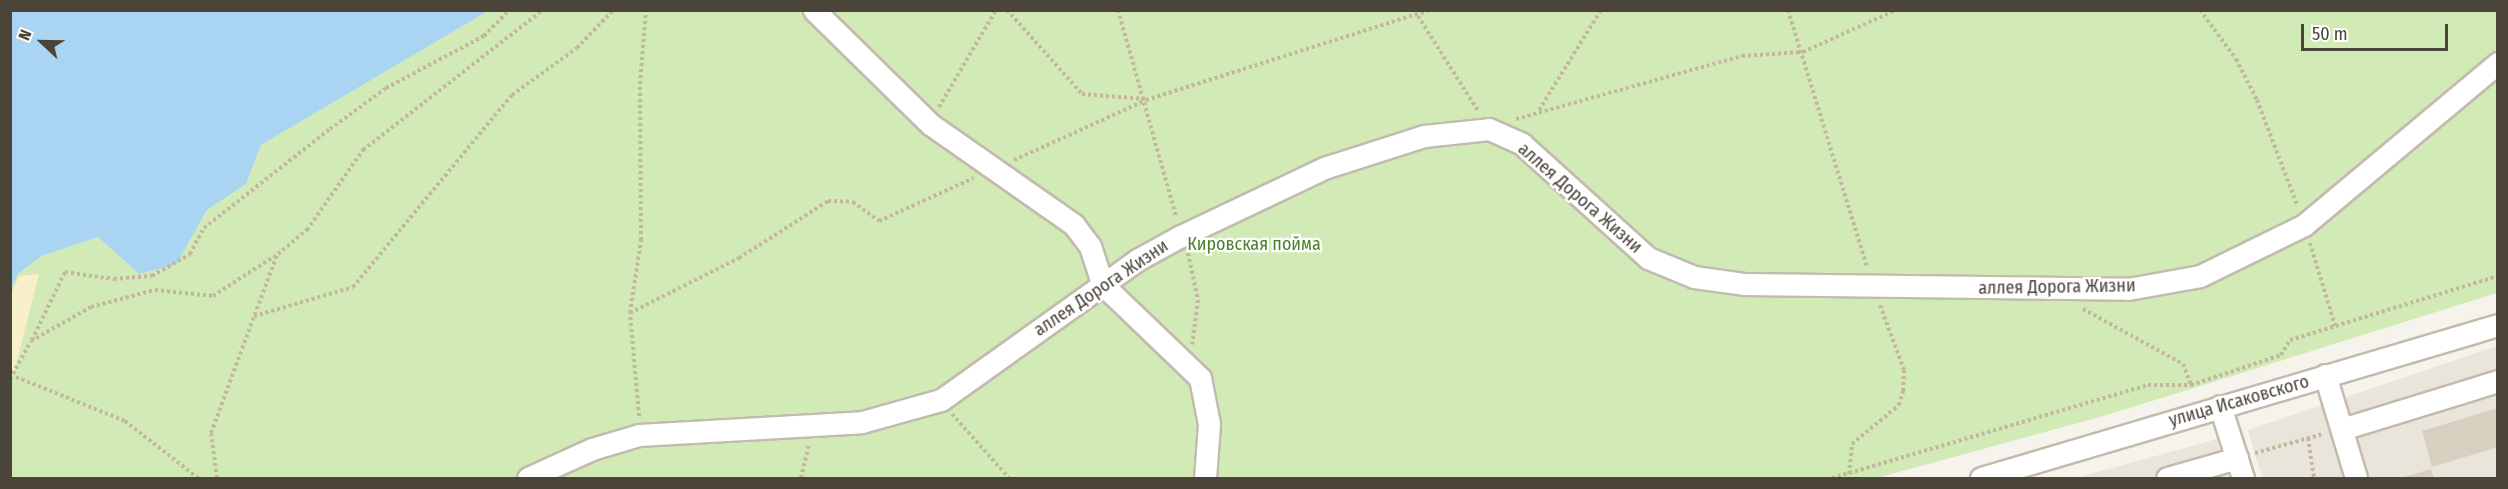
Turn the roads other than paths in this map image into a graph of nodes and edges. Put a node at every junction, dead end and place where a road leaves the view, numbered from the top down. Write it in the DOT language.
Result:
graph roads {
  1 [pos="814,10"];
  2 [pos="2498,63"];
  3 [pos="1102,284"];
  4 [pos="2498,325"];
  5 [pos="2325,375"];
  6 [pos="2498,381"];
  7 [pos="2220,406"];
  8 [pos="2342,429"];
  9 [pos="2236,458"];
  10 [pos="528,478"];
  11 [pos="1205,478"];
  12 [pos="1981,478"];
  13 [pos="2167,478"];
  14 [pos="2243,478"];
  15 [pos="2356,478"];
  1 -- 3 [label="street"];
  2 -- 3 [label="street, аллея Дорога Жизни"];
  3 -- 10 [label="street, аллея Дорога Жизни"];
  3 -- 11 [label="street"];
  4 -- 5 [label="street, улица Исаковского"];
  5 -- 7 [label="street, улица Исаковского"];
  5 -- 8 [label="street"];
  6 -- 8 [label="street"];
  7 -- 9 [label="street"];
  7 -- 12 [label="street, улица Исаковского"];
  8 -- 15 [label="street"];
  9 -- 13 [label="street"];
  9 -- 14 [label="street"];
}
